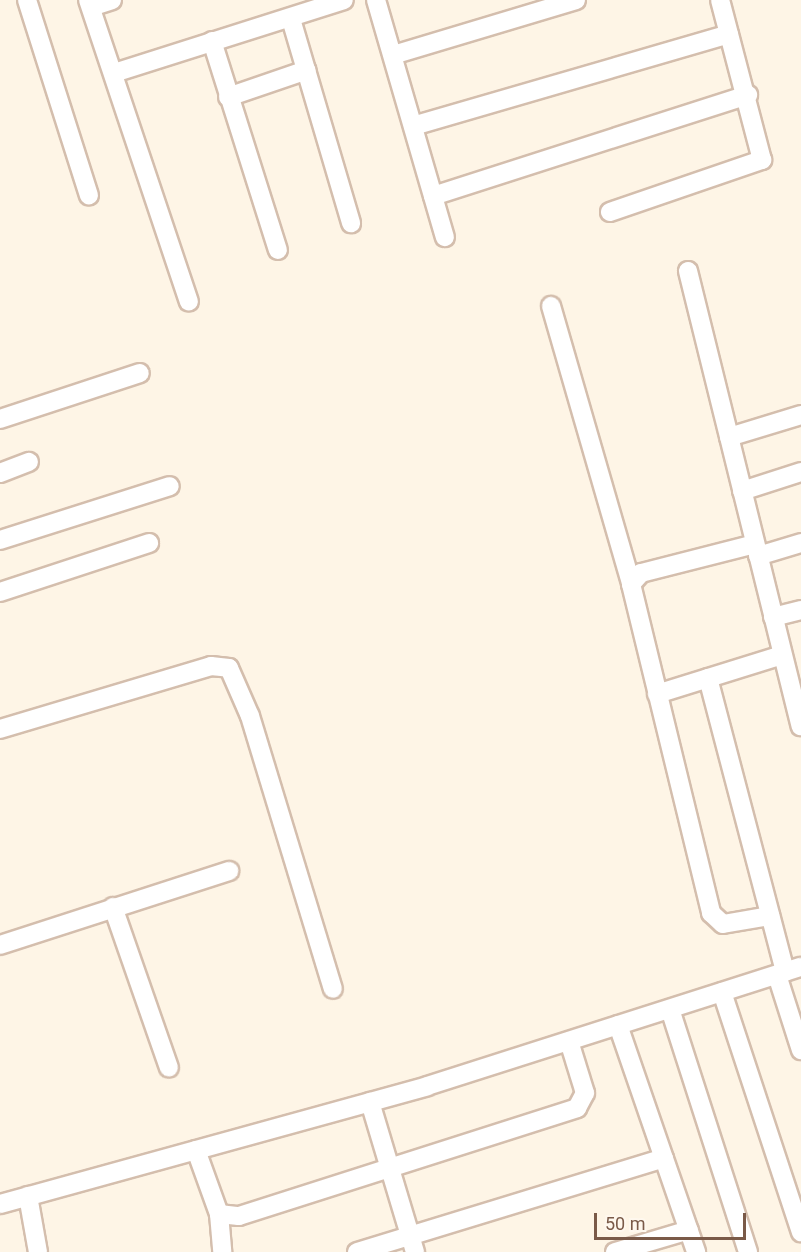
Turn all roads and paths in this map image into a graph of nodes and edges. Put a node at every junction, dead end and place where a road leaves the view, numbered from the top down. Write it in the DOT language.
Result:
graph roads {
  1 [pos="27,0"];
  2 [pos="111,0"];
  3 [pos="344,0"];
  4 [pos="376,0"];
  5 [pos="576,0"];
  6 [pos="720,0"];
  7 [pos="89,3"];
  8 [pos="291,19"];
  9 [pos="729,34"];
  10 [pos="212,41"];
  11 [pos="393,55"];
  12 [pos="307,70"];
  13 [pos="114,73"];
  14 [pos="748,95"];
  15 [pos="228,97"];
  16 [pos="413,126"];
  17 [pos="89,195"];
  18 [pos="433,196"];
  19 [pos="610,212"];
  20 [pos="351,223"];
  21 [pos="445,237"];
  22 [pos="278,250"];
  23 [pos="688,271"];
  24 [pos="189,302"];
  25 [pos="551,306"];
  26 [pos="140,374"];
  27 [pos="801,415"];
  28 [pos="0,419"];
  29 [pos="729,437"];
  30 [pos="29,462"];
  31 [pos="0,472"];
  32 [pos="801,472"];
  33 [pos="170,486"];
  34 [pos="742,491"];
  35 [pos="0,540"];
  36 [pos="149,543"];
  37 [pos="801,543"];
  38 [pos="756,550"];
  39 [pos="631,584"];
  40 [pos="0,592"];
  41 [pos="801,610"];
  42 [pos="773,617"];
  43 [pos="782,655"];
  44 [pos="795,677"];
  45 [pos="708,678"];
  46 [pos="657,694"];
  47 [pos="801,726"];
  48 [pos="0,729"];
  49 [pos="229,871"];
  50 [pos="113,907"];
  51 [pos="770,915"];
  52 [pos="0,945"];
  53 [pos="788,971"];
  54 [pos="333,989"];
  55 [pos="722,992"];
  56 [pos="670,1009"];
  57 [pos="618,1025"];
  58 [pos="569,1041"];
  59 [pos="801,1050"];
  60 [pos="169,1068"];
  61 [pos="370,1102"];
  62 [pos="196,1150"];
  63 [pos="664,1158"];
  64 [pos="390,1170"];
  65 [pos="28,1196"];
  66 [pos="0,1204"];
  67 [pos="219,1214"];
  68 [pos="689,1230"];
  69 [pos="801,1232"];
  70 [pos="413,1245"];
  71 [pos="38,1252"];
  72 [pos="222,1252"];
  73 [pos="357,1252"];
  74 [pos="615,1252"];
  75 [pos="696,1252"];
  76 [pos="748,1252"];
  1 -- 17 [label="street"];
  2 -- 7 [label="street"];
  3 -- 8 [label="street"];
  4 -- 11 [label="street"];
  5 -- 11 [label="street"];
  6 -- 9 [label="street"];
  7 -- 13 [label="street"];
  8 -- 10 [label="street"];
  8 -- 12 [label="street"];
  9 -- 14 [label="street"];
  9 -- 16 [label="street"];
  10 -- 13 [label="street"];
  10 -- 15 [label="street"];
  11 -- 16 [label="street"];
  12 -- 15 [label="street"];
  12 -- 20 [label="street"];
  13 -- 24 [label="street"];
  14 -- 18 [label="street"];
  14 -- 19 [label="street"];
  15 -- 22 [label="street"];
  16 -- 18 [label="street"];
  18 -- 21 [label="street"];
  23 -- 29 [label="street"];
  25 -- 39 [label="street"];
  26 -- 28 [label="street"];
  27 -- 29 [label="street"];
  29 -- 34 [label="street"];
  30 -- 31 [label="street"];
  32 -- 34 [label="street"];
  33 -- 35 [label="street"];
  34 -- 38 [label="street"];
  36 -- 40 [label="street"];
  37 -- 38 [label="street"];
  38 -- 39 [label="street"];
  38 -- 42 [label="street"];
  39 -- 46 [label="street"];
  41 -- 42 [label="street"];
  42 -- 43 [label="street"];
  43 -- 44 [label="street"];
  43 -- 45 [label="street"];
  44 -- 47 [label="street"];
  45 -- 46 [label="street"];
  45 -- 51 [label="street"];
  46 -- 51 [label="street"];
  48 -- 54 [label="street"];
  49 -- 50 [label="street"];
  50 -- 52 [label="street"];
  50 -- 60 [label="street"];
  51 -- 53 [label="street"];
  53 -- 55 [label="street"];
  53 -- 59 [label="street"];
  55 -- 56 [label="street"];
  55 -- 69 [label="street"];
  56 -- 57 [label="street"];
  56 -- 76 [label="street"];
  57 -- 58 [label="street"];
  57 -- 63 [label="street"];
  58 -- 61 [label="street"];
  58 -- 64 [label="street"];
  61 -- 62 [label="street"];
  61 -- 64 [label="street"];
  62 -- 65 [label="street"];
  62 -- 67 [label="street"];
  63 -- 68 [label="street"];
  63 -- 70 [label="street"];
  64 -- 67 [label="street"];
  64 -- 70 [label="street"];
  65 -- 66 [label="street"];
  65 -- 71 [label="street"];
  67 -- 72 [label="street"];
  68 -- 74 [label="street"];
  68 -- 75 [label="street"];
  70 -- 73 [label="street"];
}
